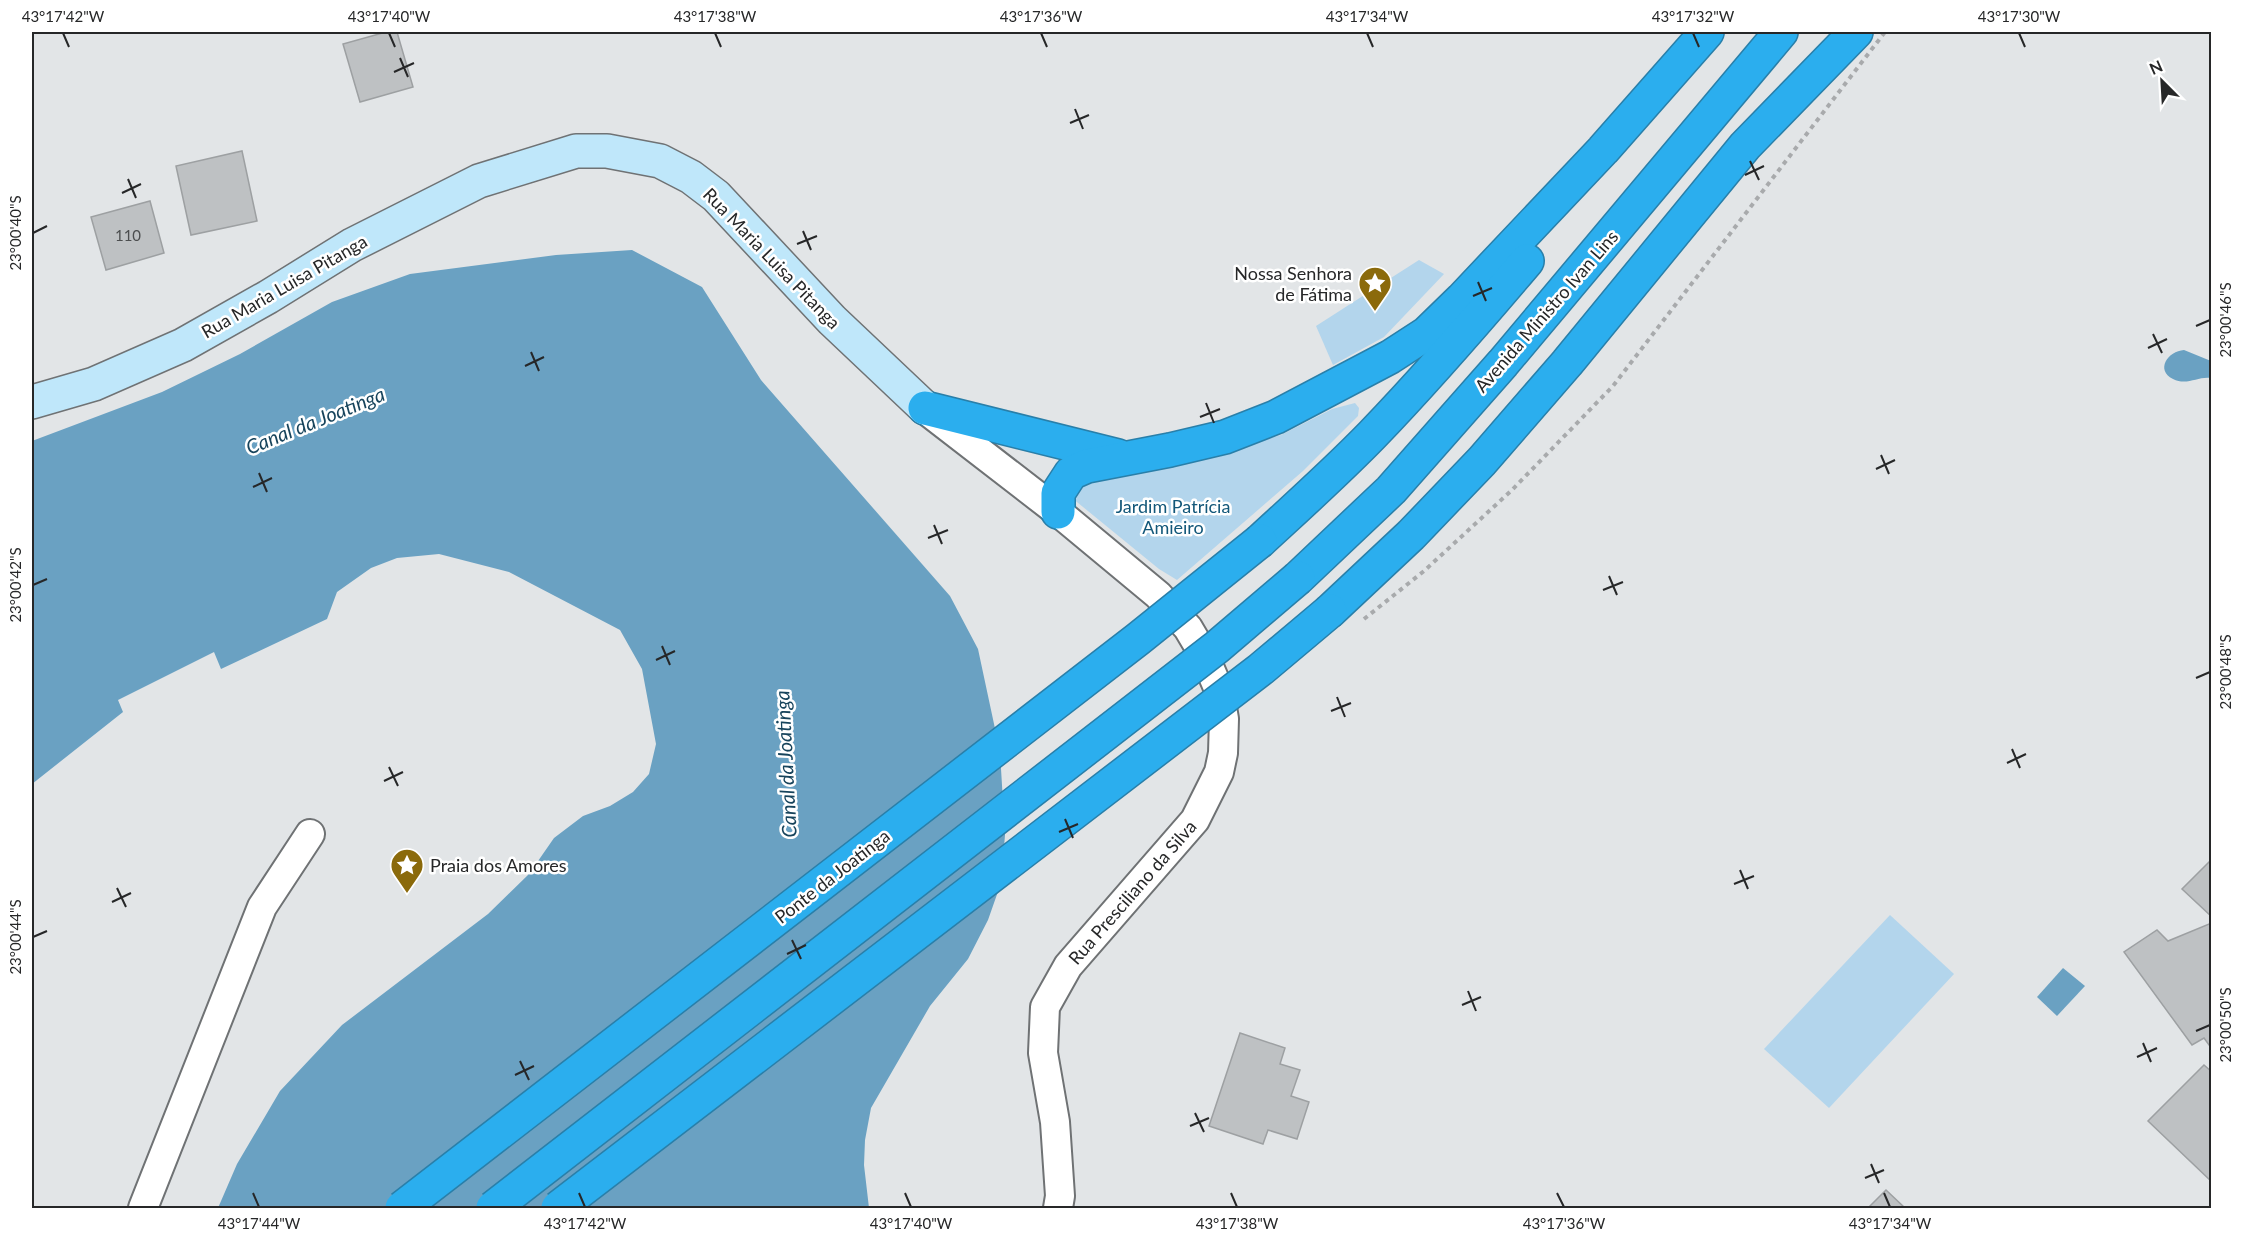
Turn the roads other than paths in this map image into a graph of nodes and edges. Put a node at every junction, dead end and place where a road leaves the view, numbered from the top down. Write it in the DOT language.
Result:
graph roads {
  1 [pos="1707,32"];
  2 [pos="1723,32"];
  3 [pos="1781,32"];
  4 [pos="1856,32"];
  5 [pos="32,402"];
  6 [pos="925,408"];
  7 [pos="1129,457"];
  8 [pos="1058,512"];
  9 [pos="1158,595"];
  10 [pos="310,834"];
  11 [pos="143,1209"];
  12 [pos="402,1209"];
  13 [pos="493,1209"];
  14 [pos="558,1209"];
  15 [pos="1058,1209"];
  1 -- 7 [label="highway"];
  2 -- 12 [label="highway, Ponte da Joatinga, bridge"];
  3 -- 13 [label="highway, Avenida Ministro Ivan Lins, bridge"];
  4 -- 14 [label="highway, bridge"];
  5 -- 6 [label="street, Rua Maria Luisa Pitanga"];
  6 -- 7 [label="highway"];
  6 -- 8 [label="street, Rua Maria Luisa Pitanga"];
  7 -- 8 [label="highway"];
  8 -- 9 [label="street, Rua Maria Luisa Pitanga"];
  9 -- 15 [label="street, Rua Presciliano da Silva"];
  10 -- 11 [label="street"];
}
